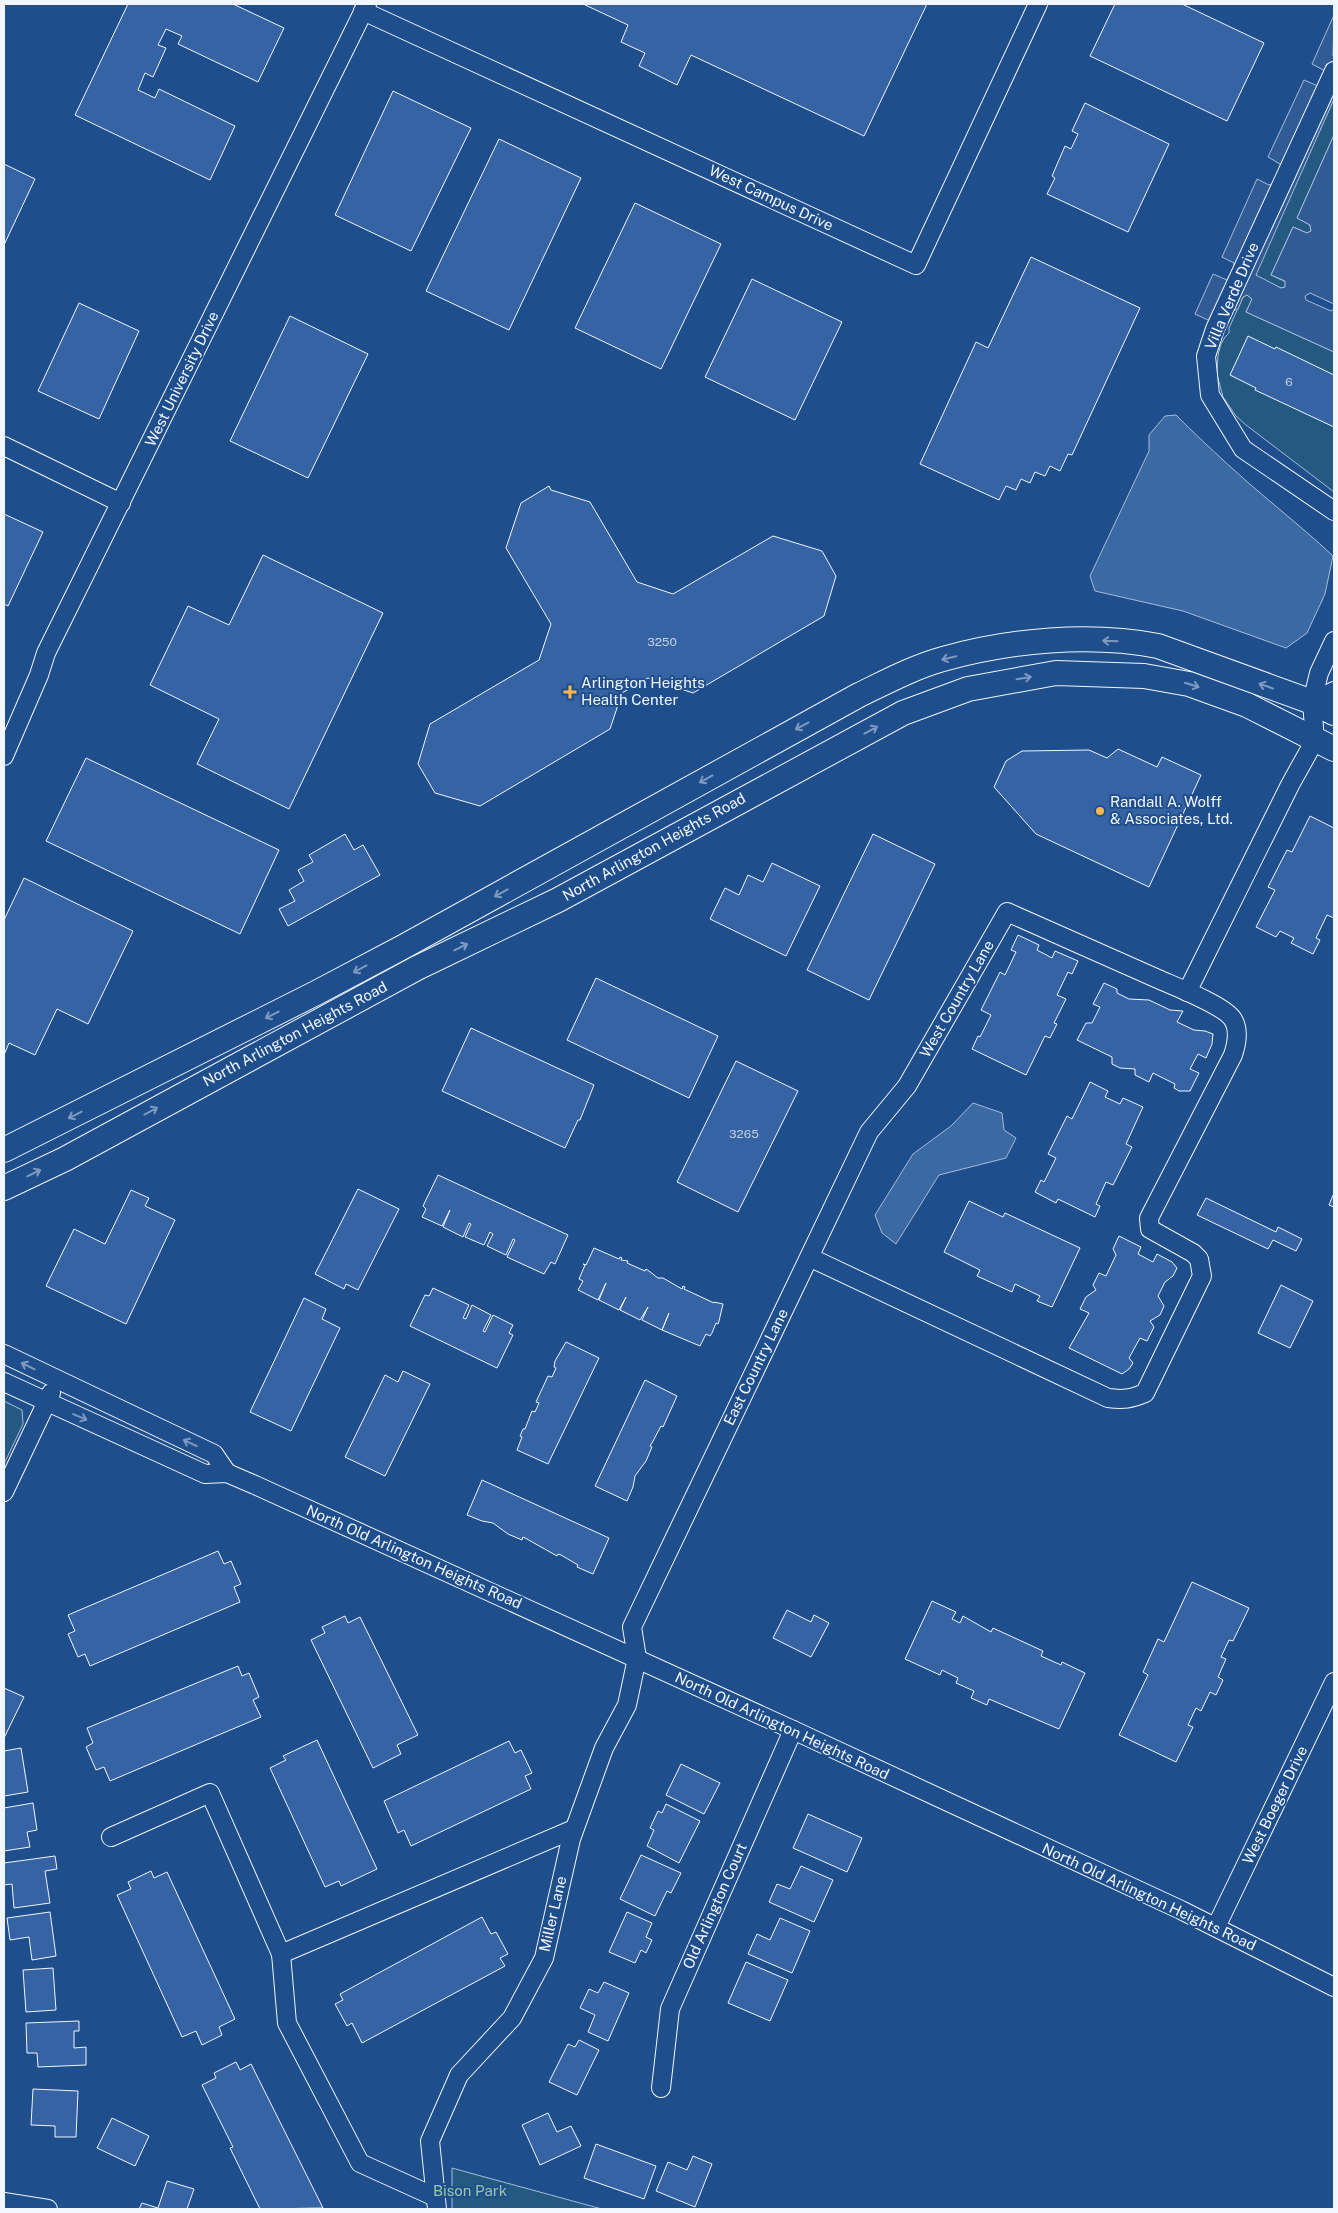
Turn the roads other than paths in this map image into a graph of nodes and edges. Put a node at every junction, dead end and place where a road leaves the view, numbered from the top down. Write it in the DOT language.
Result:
graph roads {
  1 [pos="1038,4"];
  2 [pos="365,8"];
  3 [pos="1334,71"];
  4 [pos="4,446"];
  5 [pos="121,503"];
  6 [pos="1334,511"];
  7 [pos="1334,641"];
  8 [pos="1334,691"];
  9 [pos="1312,702"];
  10 [pos="1334,713"];
  11 [pos="1325,744"];
  12 [pos="4,756"];
  13 [pos="1187,992"];
  14 [pos="907,1086"];
  15 [pos="4,1150"];
  16 [pos="4,1188"];
  17 [pos="809,1257"];
  18 [pos="4,1354"];
  19 [pos="57,1380"];
  20 [pos="4,1382"];
  21 [pos="46,1403"];
  22 [pos="226,1473"];
  23 [pos="4,1492"];
  24 [pos="637,1658"];
  25 [pos="1334,1682"];
  26 [pos="793,1730"];
  27 [pos="574,1829"];
  28 [pos="111,1837"];
  29 [pos="1216,1927"];
  30 [pos="281,1954"];
  31 [pos="1334,1987"];
  32 [pos="661,2088"];
  33 [pos="4,2202"];
  34 [pos="436,2203"];
  35 [pos="48,2209"];
  1 -- 2 [label="street, West Campus Drive"];
  2 -- 5 [label="street, West University Drive"];
  3 -- 6 [label="street, Villa Verde Drive"];
  4 -- 5 [label="street"];
  5 -- 12 [label="street, West University Drive"];
  7 -- 9 [label="street"];
  8 -- 9 [label="street"];
  9 -- 10 [label="main road, North Arlington Heights Road"];
  9 -- 11 [label="street"];
  9 -- 15 [label="main road, North Arlington Heights Road, one-way"];
  11 -- 13 [label="street"];
  16 -- 11 [label="main road, North Arlington Heights Road, one-way"];
  13 -- 14 [label="street, West Country Lane"];
  13 -- 17 [label="street"];
  14 -- 17 [label="street, East Country Lane"];
  17 -- 24 [label="street, East Country Lane"];
  19 -- 18 [label="street, one-way"];
  19 -- 21 [label="street"];
  22 -- 19 [label="street, one-way"];
  20 -- 21 [label="street, North Old Arlington Heights Road"];
  21 -- 22 [label="street, North Old Arlington Heights Road, one-way"];
  21 -- 23 [label="street"];
  22 -- 24 [label="street, North Old Arlington Heights Road"];
  24 -- 26 [label="street, North Old Arlington Heights Road"];
  24 -- 27 [label="street, Miller Lane"];
  25 -- 29 [label="street, West Boeger Drive"];
  26 -- 29 [label="street, North Old Arlington Heights Road"];
  26 -- 32 [label="street, Old Arlington Court"];
  27 -- 30 [label="street"];
  27 -- 34 [label="street, Miller Lane"];
  28 -- 30 [label="street"];
  29 -- 31 [label="street, North Old Arlington Heights Road"];
  30 -- 34 [label="street"];
  33 -- 35 [label="street"];
}
